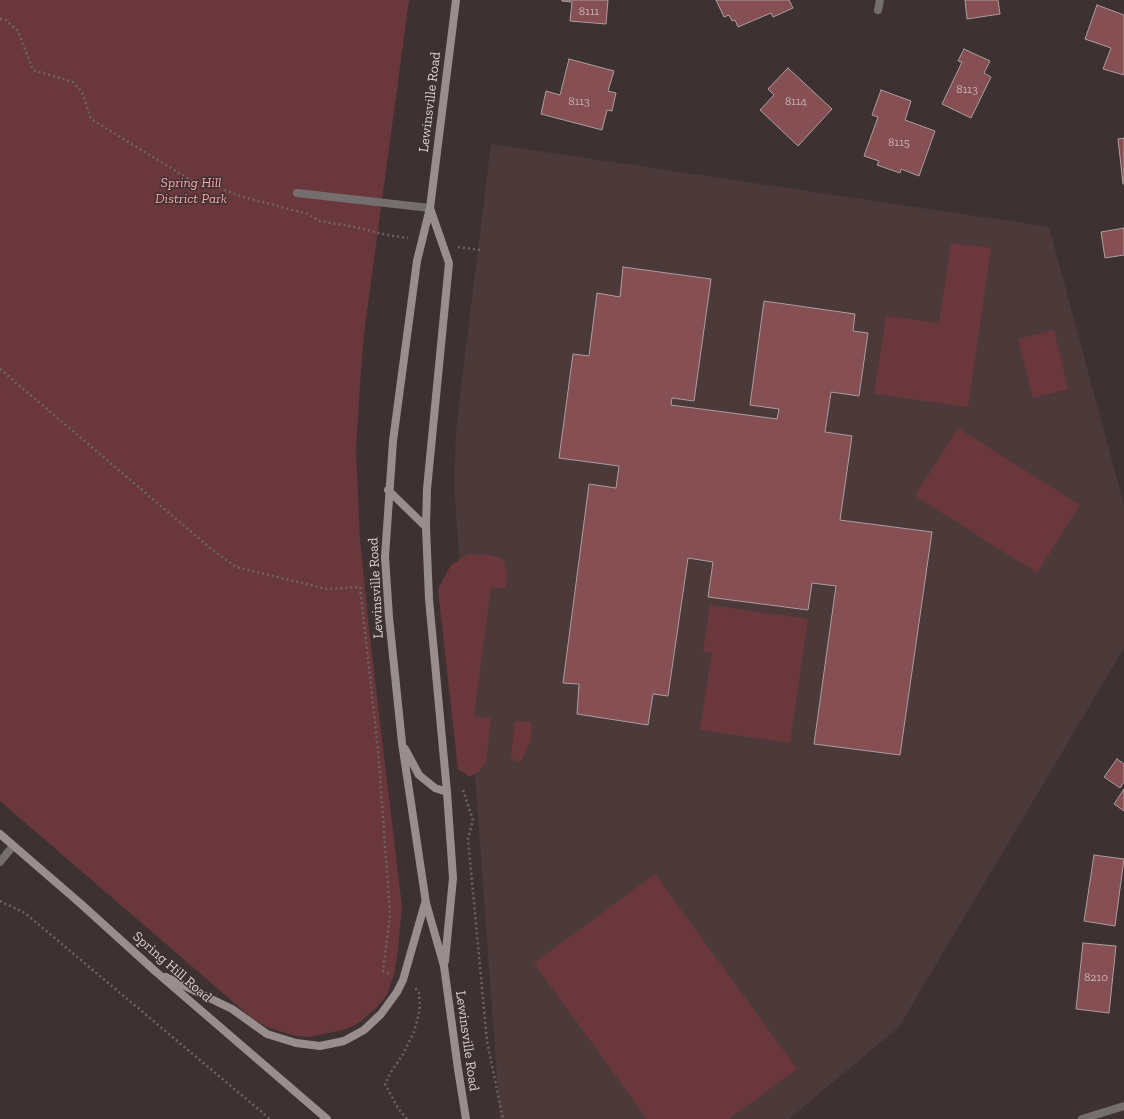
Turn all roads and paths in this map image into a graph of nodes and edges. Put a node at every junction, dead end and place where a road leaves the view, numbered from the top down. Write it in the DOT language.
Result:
graph roads {
  1 [pos="456,0"];
  2 [pos="880,0"];
  3 [pos="878,10"];
  4 [pos="0,19"];
  5 [pos="297,193"];
  6 [pos="430,208"];
  7 [pos="422,240"];
  8 [pos="443,244"];
  9 [pos="480,250"];
  10 [pos="0,369"];
  11 [pos="388,490"];
  12 [pos="426,527"];
  13 [pos="402,743"];
  14 [pos="463,790"];
  15 [pos="447,792"];
  16 [pos="0,834"];
  17 [pos="13,846"];
  18 [pos="0,862"];
  19 [pos="0,901"];
  20 [pos="426,902"];
  21 [pos="444,966"];
  22 [pos="155,971"];
  23 [pos="403,980"];
  24 [pos="1124,1106"];
  25 [pos="270,1119"];
  26 [pos="327,1119"];
  27 [pos="407,1119"];
  28 [pos="466,1119"];
  29 [pos="503,1119"];
  30 [pos="1082,1119"];
  1 -- 6 [label="main road, Lewinsville Road"];
  2 -- 3 [label="street"];
  4 -- 7 [label="path"];
  5 -- 6 [label="street"];
  6 -- 7 [label="main road, Lewinsville Road"];
  6 -- 8 [label="main road, Lewinsville Road"];
  7 -- 11 [label="main road, Lewinsville Road"];
  8 -- 9 [label="path"];
  8 -- 12 [label="main road, Lewinsville Road"];
  10 -- 23 [label="path"];
  11 -- 12 [label="main road"];
  11 -- 13 [label="main road, Lewinsville Road"];
  12 -- 15 [label="main road, Lewinsville Road"];
  13 -- 15 [label="main road"];
  13 -- 20 [label="main road, Lewinsville Road"];
  14 -- 29 [label="path"];
  15 -- 21 [label="main road, Lewinsville Road"];
  16 -- 17 [label="main road, Spring Hill Road"];
  17 -- 18 [label="street"];
  17 -- 22 [label="main road, Spring Hill Road"];
  19 -- 25 [label="path"];
  20 -- 21 [label="main road, Lewinsville Road"];
  20 -- 23 [label="main road"];
  21 -- 28 [label="main road, Lewinsville Road"];
  22 -- 23 [label="main road"];
  22 -- 26 [label="main road, Spring Hill Road"];
  23 -- 27 [label="path"];
  24 -- 30 [label="street"];
}
